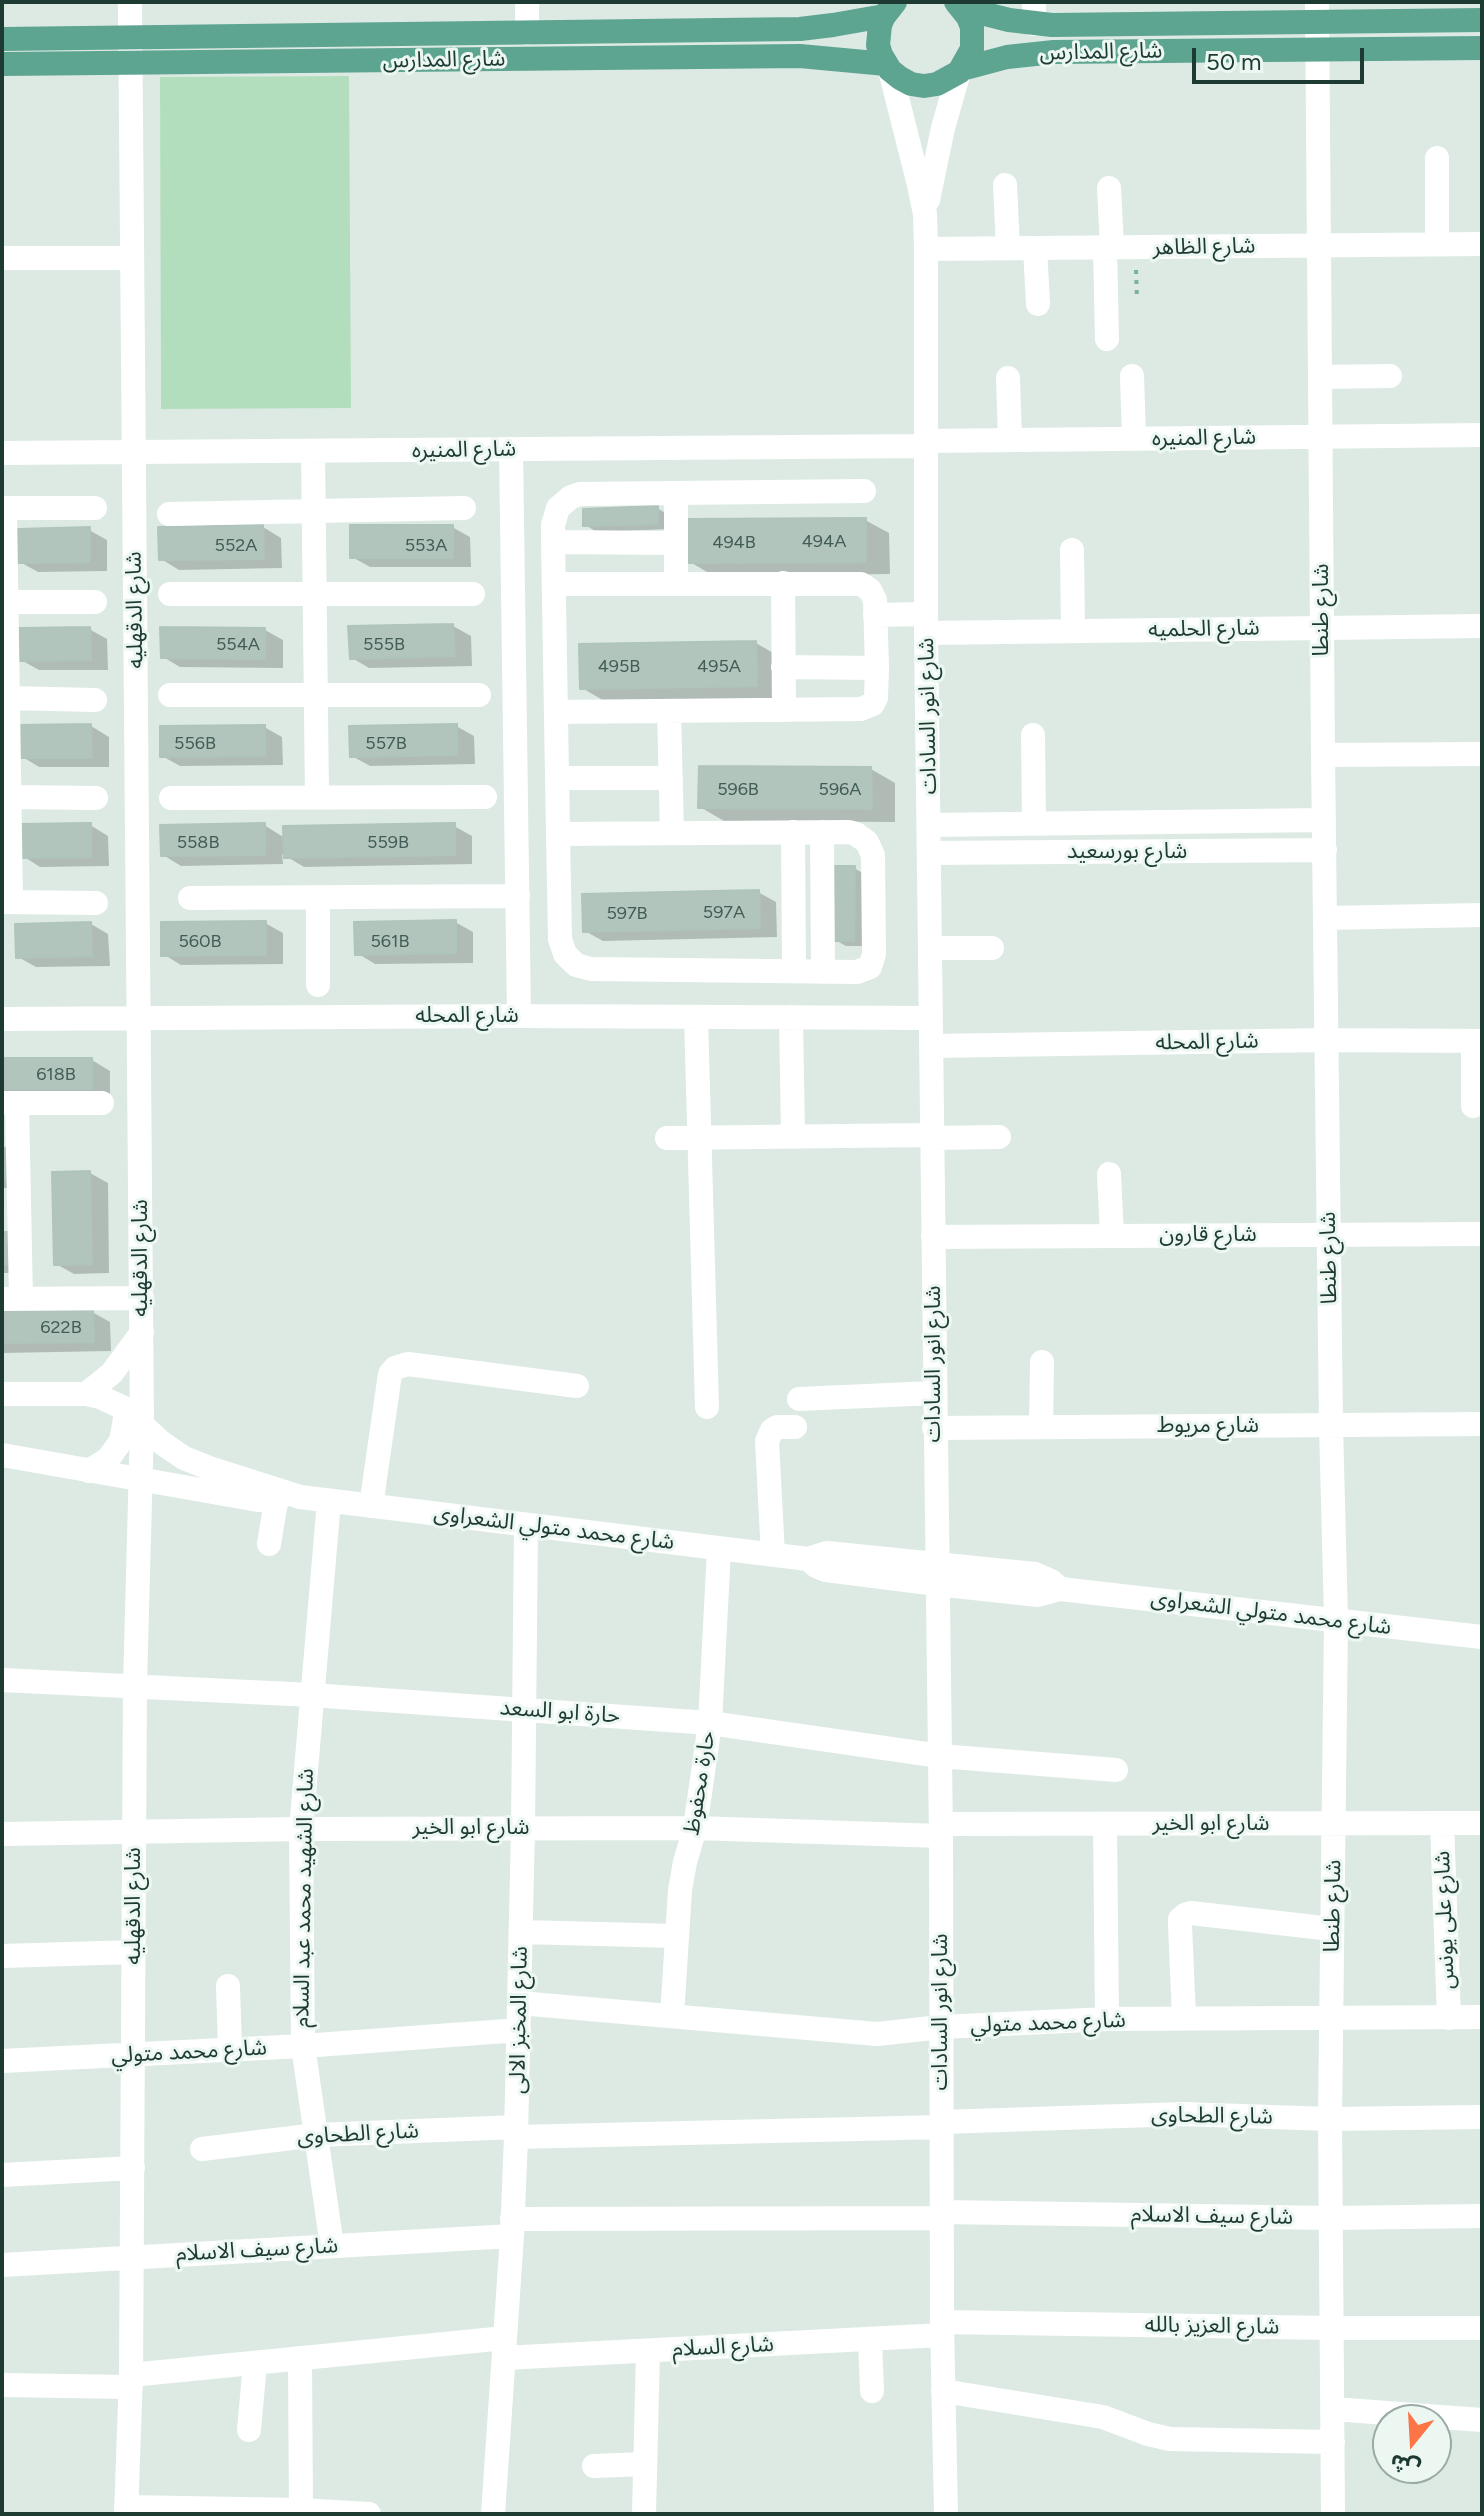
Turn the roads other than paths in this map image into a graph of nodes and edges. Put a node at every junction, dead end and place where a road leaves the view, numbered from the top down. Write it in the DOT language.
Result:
graph roads {
  1 [pos="130,2"];
  2 [pos="527,2"];
  3 [pos="890,5"];
  4 [pos="960,5"];
  5 [pos="1317,12"];
  6 [pos="1034,13"];
  7 [pos="1479,14"];
  8 [pos="527,33"];
  9 [pos="131,37"];
  10 [pos="2,39"];
  11 [pos="1482,48"];
  12 [pos="1318,49"];
  13 [pos="131,63"];
  14 [pos="2,64"];
  15 [pos="888,67"];
  16 [pos="961,71"];
  17 [pos="1437,158"];
  18 [pos="1005,185"];
  19 [pos="1109,188"];
  20 [pos="925,214"];
  21 [pos="1437,244"];
  22 [pos="1482,244"];
  23 [pos="1320,245"];
  24 [pos="1118,247"];
  25 [pos="1008,248"];
  26 [pos="1035,248"];
  27 [pos="926,249"];
  28 [pos="2,258"];
  29 [pos="132,258"];
  30 [pos="1038,304"];
  31 [pos="1107,339"];
  32 [pos="1132,376"];
  33 [pos="1390,376"];
  34 [pos="1320,377"];
  35 [pos="1008,378"];
  36 [pos="1482,435"];
  37 [pos="1321,436"];
  38 [pos="1134,438"];
  39 [pos="1010,440"];
  40 [pos="926,443"];
  41 [pos="511,449"];
  42 [pos="313,451"];
  43 [pos="133,452"];
  44 [pos="2,453"];
  45 [pos="864,491"];
  46 [pos="676,493"];
  47 [pos="4,508"];
  48 [pos="95,508"];
  49 [pos="464,508"];
  50 [pos="314,511"];
  51 [pos="169,514"];
  52 [pos="553,542"];
  53 [pos="676,543"];
  54 [pos="1072,550"];
  55 [pos="783,583"];
  56 [pos="554,584"];
  57 [pos="676,584"];
  58 [pos="170,594"];
  59 [pos="315,594"];
  60 [pos="473,594"];
  61 [pos="5,602"];
  62 [pos="95,602"];
  63 [pos="875,615"];
  64 [pos="926,624"];
  65 [pos="1482,626"];
  66 [pos="1322,627"];
  67 [pos="1073,631"];
  68 [pos="783,667"];
  69 [pos="877,668"];
  70 [pos="5,670"];
  71 [pos="170,695"];
  72 [pos="316,695"];
  73 [pos="479,695"];
  74 [pos="8,698"];
  75 [pos="95,700"];
  76 [pos="784,710"];
  77 [pos="669,711"];
  78 [pos="556,712"];
  79 [pos="5,729"];
  80 [pos="1033,735"];
  81 [pos="1482,754"];
  82 [pos="1323,755"];
  83 [pos="5,771"];
  84 [pos="671,778"];
  85 [pos="557,789"];
  86 [pos="9,797"];
  87 [pos="317,797"];
  88 [pos="485,797"];
  89 [pos="96,798"];
  90 [pos="171,798"];
  91 [pos="516,800"];
  92 [pos="1324,820"];
  93 [pos="1034,824"];
  94 [pos="929,825"];
  95 [pos="6,826"];
  96 [pos="793,832"];
  97 [pos="822,832"];
  98 [pos="672,833"];
  99 [pos="558,834"];
  100 [pos="1325,850"];
  101 [pos="930,853"];
  102 [pos="6,867"];
  103 [pos="518,896"];
  104 [pos="190,898"];
  105 [pos="318,898"];
  106 [pos="6,902"];
  107 [pos="96,903"];
  108 [pos="1482,915"];
  109 [pos="1326,918"];
  110 [pos="930,948"];
  111 [pos="992,948"];
  112 [pos="794,971"];
  113 [pos="823,972"];
  114 [pos="318,985"];
  115 [pos="519,1016"];
  116 [pos="696,1017"];
  117 [pos="791,1017"];
  118 [pos="931,1018"];
  119 [pos="2,1019"];
  120 [pos="138,1019"];
  121 [pos="1328,1040"];
  122 [pos="1477,1042"];
  123 [pos="931,1046"];
  124 [pos="10,1103"];
  125 [pos="102,1103"];
  126 [pos="1473,1106"];
  127 [pos="793,1136"];
  128 [pos="932,1136"];
  129 [pos="999,1137"];
  130 [pos="667,1138"];
  131 [pos="699,1138"];
  132 [pos="1109,1174"];
  133 [pos="10,1205"];
  134 [pos="1482,1234"];
  135 [pos="1329,1235"];
  136 [pos="1112,1236"];
  137 [pos="933,1237"];
  138 [pos="142,1298"];
  139 [pos="11,1299"];
  140 [pos="142,1332"];
  141 [pos="1042,1362"];
  142 [pos="577,1386"];
  143 [pos="934,1393"];
  144 [pos="2,1394"];
  145 [pos="86,1394"];
  146 [pos="799,1399"];
  147 [pos="707,1407"];
  148 [pos="124,1408"];
  149 [pos="1482,1424"];
  150 [pos="142,1425"];
  151 [pos="1331,1425"];
  152 [pos="795,1427"];
  153 [pos="1041,1427"];
  154 [pos="934,1428"];
  155 [pos="2,1455"];
  156 [pos="89,1471"];
  157 [pos="141,1479"];
  158 [pos="300,1497"];
  159 [pos="276,1501"];
  160 [pos="329,1501"];
  161 [pos="371,1506"];
  162 [pos="526,1525"];
  163 [pos="269,1544"];
  164 [pos="719,1549"];
  165 [pos="773,1555"];
  166 [pos="937,1574"];
  167 [pos="1336,1620"];
  168 [pos="1482,1637"];
  169 [pos="2,1680"];
  170 [pos="135,1686"];
  171 [pos="311,1695"];
  172 [pos="524,1709"];
  173 [pos="710,1723"];
  174 [pos="940,1756"];
  175 [pos="1116,1770"];
  176 [pos="1442,1823"];
  177 [pos="1482,1823"];
  178 [pos="1105,1824"];
  179 [pos="1334,1824"];
  180 [pos="523,1828"];
  181 [pos="695,1828"];
  182 [pos="301,1829"];
  183 [pos="941,1830"];
  184 [pos="134,1832"];
  185 [pos="2,1834"];
  186 [pos="1332,1929"];
  187 [pos="521,1932"];
  188 [pos="677,1936"];
  189 [pos="134,1952"];
  190 [pos="2,1956"];
  191 [pos="228,1986"];
  192 [pos="519,2003"];
  193 [pos="672,2016"];
  194 [pos="1482,2017"];
  195 [pos="1184,2018"];
  196 [pos="1449,2018"];
  197 [pos="1107,2019"];
  198 [pos="1331,2019"];
  199 [pos="941,2027"];
  200 [pos="519,2030"];
  201 [pos="303,2046"];
  202 [pos="230,2050"];
  203 [pos="133,2055"];
  204 [pos="2,2061"];
  205 [pos="1482,2117"];
  206 [pos="1330,2119"];
  207 [pos="942,2124"];
  208 [pos="516,2132"];
  209 [pos="316,2135"];
  210 [pos="202,2149"];
  211 [pos="133,2168"];
  212 [pos="2,2175"];
  213 [pos="942,2215"];
  214 [pos="1482,2216"];
  215 [pos="1331,2218"];
  216 [pos="512,2227"];
  217 [pos="332,2246"];
  218 [pos="132,2257"];
  219 [pos="2,2265"];
  220 [pos="942,2328"];
  221 [pos="1332,2328"];
  222 [pos="1482,2328"];
  223 [pos="870,2339"];
  224 [pos="504,2348"];
  225 [pos="648,2351"];
  226 [pos="300,2358"];
  227 [pos="255,2363"];
  228 [pos="131,2381"];
  229 [pos="2,2385"];
  230 [pos="872,2391"];
  231 [pos="943,2391"];
  232 [pos="1333,2409"];
  233 [pos="1482,2420"];
  234 [pos="249,2430"];
  235 [pos="1333,2442"];
  236 [pos="645,2464"];
  237 [pos="594,2466"];
  238 [pos="126,2511"];
  239 [pos="301,2512"];
  240 [pos="369,2514"];
  241 [pos="493,2514"];
  242 [pos="644,2514"];
  243 [pos="946,2514"];
  244 [pos="1333,2514"];
  1 -- 9 [label="street, شارع الدقهليه"];
  2 -- 8 [label="street"];
  3 -- 8 [label="main road, شارع المدارس"];
  3 -- 15 [label="main road"];
  4 -- 6 [label="main road, شارع المدارس"];
  4 -- 16 [label="main road"];
  5 -- 6 [label="main road, شارع المدارس"];
  5 -- 7 [label="main road, شارع المدارس"];
  5 -- 12 [label="street, شارع طنطا"];
  8 -- 9 [label="main road, شارع المدارس"];
  9 -- 10 [label="main road, شارع المدارس"];
  9 -- 13 [label="street, شارع الدقهليه"];
  11 -- 12 [label="main road, شارع المدارس"];
  12 -- 16 [label="main road, شارع المدارس"];
  12 -- 23 [label="street, شارع طنطا"];
  13 -- 14 [label="main road, شارع المدارس"];
  13 -- 15 [label="main road, شارع المدارس"];
  13 -- 29 [label="street, شارع الدقهليه"];
  15 -- 16 [label="main road, شارع المدارس"];
  15 -- 20 [label="street, شارع انور السادات"];
  16 -- 20 [label="street, شارع انور السادات"];
  17 -- 21 [label="street"];
  18 -- 25 [label="street"];
  19 -- 24 [label="street"];
  20 -- 27 [label="street, شارع انور السادات"];
  21 -- 22 [label="street, شارع الظاهر"];
  21 -- 23 [label="street, شارع الظاهر"];
  23 -- 24 [label="street, شارع الظاهر"];
  23 -- 34 [label="street, شارع طنطا"];
  24 -- 26 [label="street, شارع الظاهر"];
  24 -- 31 [label="street"];
  25 -- 26 [label="street, شارع الظاهر"];
  25 -- 27 [label="street, شارع الظاهر"];
  26 -- 30 [label="street"];
  27 -- 40 [label="street, شارع انور السادات"];
  28 -- 29 [label="street"];
  29 -- 43 [label="street, شارع الدقهليه"];
  32 -- 38 [label="street"];
  33 -- 34 [label="street"];
  34 -- 37 [label="street, شارع طنطا"];
  35 -- 39 [label="street"];
  36 -- 37 [label="street, شارع المنيره"];
  37 -- 38 [label="street, شارع المنيره"];
  37 -- 66 [label="street, شارع طنطا"];
  38 -- 39 [label="street, شارع المنيره"];
  39 -- 40 [label="street, شارع المنيره"];
  40 -- 41 [label="street, شارع المنيره"];
  40 -- 64 [label="street, شارع انور السادات"];
  41 -- 42 [label="street, شارع المنيره"];
  41 -- 91 [label="street"];
  42 -- 43 [label="street, شارع المنيره"];
  42 -- 50 [label="street"];
  43 -- 44 [label="street, شارع المنيره"];
  43 -- 120 [label="street, شارع الدقهليه"];
  45 -- 46 [label="street"];
  46 -- 52 [label="street"];
  46 -- 53 [label="street"];
  47 -- 48 [label="street"];
  47 -- 61 [label="street"];
  49 -- 50 [label="street"];
  50 -- 51 [label="street"];
  50 -- 59 [label="street"];
  52 -- 53 [label="street"];
  52 -- 56 [label="street"];
  53 -- 57 [label="street"];
  54 -- 67 [label="street"];
  55 -- 57 [label="street"];
  55 -- 63 [label="street"];
  55 -- 68 [label="street"];
  56 -- 57 [label="street"];
  56 -- 78 [label="street"];
  58 -- 59 [label="street"];
  59 -- 60 [label="street"];
  59 -- 72 [label="street"];
  61 -- 62 [label="street"];
  61 -- 70 [label="street"];
  63 -- 64 [label="street, شارع الحلميه"];
  63 -- 69 [label="street"];
  64 -- 67 [label="street, شارع الحلميه"];
  64 -- 94 [label="street, شارع انور السادات"];
  65 -- 66 [label="street, شارع الحلميه"];
  66 -- 67 [label="street, شارع الحلميه"];
  66 -- 82 [label="street, شارع طنطا"];
  68 -- 69 [label="street"];
  68 -- 76 [label="street"];
  69 -- 76 [label="street"];
  70 -- 74 [label="street"];
  71 -- 72 [label="street"];
  72 -- 73 [label="street"];
  72 -- 87 [label="street"];
  74 -- 75 [label="street"];
  74 -- 79 [label="street"];
  76 -- 77 [label="street"];
  77 -- 78 [label="street"];
  77 -- 84 [label="street"];
  78 -- 85 [label="street"];
  79 -- 83 [label="street"];
  80 -- 93 [label="street"];
  81 -- 82 [label="street"];
  82 -- 92 [label="street, شارع طنطا"];
  83 -- 86 [label="street"];
  84 -- 85 [label="street"];
  84 -- 98 [label="street"];
  85 -- 91 [label="street"];
  85 -- 99 [label="street"];
  86 -- 89 [label="street"];
  86 -- 95 [label="street"];
  87 -- 88 [label="street"];
  87 -- 90 [label="street"];
  91 -- 103 [label="street"];
  92 -- 93 [label="street, شارع بورسعيد"];
  92 -- 100 [label="street, شارع طنطا"];
  93 -- 94 [label="street, شارع بورسعيد"];
  94 -- 101 [label="street, شارع انور السادات"];
  95 -- 102 [label="street"];
  96 -- 97 [label="street"];
  96 -- 98 [label="street"];
  96 -- 112 [label="street"];
  97 -- 113 [label="street"];
  97 -- 113 [label="street"];
  98 -- 99 [label="street"];
  99 -- 112 [label="street"];
  100 -- 101 [label="street, شارع بورسعيد"];
  100 -- 109 [label="street, شارع طنطا"];
  101 -- 110 [label="street, شارع انور السادات"];
  102 -- 106 [label="street"];
  103 -- 105 [label="street"];
  103 -- 115 [label="street"];
  104 -- 105 [label="street"];
  105 -- 114 [label="street"];
  106 -- 107 [label="street"];
  108 -- 109 [label="street"];
  109 -- 121 [label="street, شارع طنطا"];
  110 -- 111 [label="street"];
  110 -- 118 [label="street, شارع انور السادات"];
  112 -- 113 [label="street"];
  115 -- 116 [label="street, شارع المحله"];
  115 -- 120 [label="street, شارع المحله"];
  116 -- 117 [label="street, شارع المحله"];
  116 -- 131 [label="street"];
  117 -- 118 [label="street, شارع المحله"];
  117 -- 127 [label="street"];
  118 -- 123 [label="street, شارع انور السادات"];
  119 -- 120 [label="street, شارع المحله"];
  120 -- 138 [label="street, شارع الدقهليه"];
  121 -- 122 [label="street, شارع المحله"];
  121 -- 123 [label="street, شارع المحله"];
  121 -- 135 [label="street, شارع طنطا"];
  122 -- 126 [label="street"];
  123 -- 128 [label="street, شارع انور السادات"];
  124 -- 125 [label="street"];
  124 -- 133 [label="street"];
  127 -- 128 [label="street"];
  127 -- 131 [label="street"];
  128 -- 129 [label="street"];
  128 -- 137 [label="street, شارع انور السادات"];
  130 -- 131 [label="street"];
  131 -- 147 [label="street"];
  132 -- 136 [label="street"];
  133 -- 139 [label="street"];
  134 -- 135 [label="street, شارع قارون"];
  135 -- 136 [label="street, شارع قارون"];
  135 -- 151 [label="street, شارع طنطا"];
  136 -- 137 [label="street, شارع قارون"];
  137 -- 143 [label="street, شارع انور السادات"];
  138 -- 139 [label="street"];
  138 -- 140 [label="street, شارع الدقهليه"];
  140 -- 145 [label="street"];
  140 -- 150 [label="street, شارع الدقهليه"];
  141 -- 153 [label="street"];
  142 -- 161 [label="street"];
  143 -- 146 [label="street"];
  143 -- 154 [label="street, شارع انور السادات"];
  144 -- 145 [label="street, شارع محمد متولي الشعراوى"];
  145 -- 148 [label="street, شارع محمد متولي الشعراوى"];
  148 -- 150 [label="street, شارع محمد متولي الشعراوى"];
  148 -- 156 [label="street"];
  149 -- 151 [label="street, شارع مريوط"];
  150 -- 157 [label="street, شارع الدقهليه"];
  150 -- 158 [label="street, شارع محمد متولي الشعراوى"];
  151 -- 153 [label="street, شارع مريوط"];
  151 -- 167 [label="street, شارع طنطا"];
  152 -- 165 [label="street"];
  153 -- 154 [label="street, شارع مريوط"];
  154 -- 166 [label="street, شارع انور السادات"];
  155 -- 156 [label="street, شارع محمد متولي الشعراوى"];
  156 -- 157 [label="street, شارع محمد متولي الشعراوى"];
  157 -- 159 [label="street, شارع محمد متولي الشعراوى"];
  157 -- 170 [label="street, شارع الدقهليه"];
  158 -- 159 [label="street, شارع محمد متولي الشعراوى"];
  158 -- 160 [label="street, شارع محمد متولي الشعراوى"];
  159 -- 163 [label="street"];
  160 -- 161 [label="street, شارع محمد متولي الشعراوى"];
  160 -- 171 [label="street, شارع الشهيد محمد عبد السلام"];
  161 -- 162 [label="street, شارع محمد متولي الشعراوى"];
  162 -- 164 [label="street, شارع محمد متولي الشعراوى"];
  162 -- 172 [label="street, شارع المخبز الالى"];
  164 -- 165 [label="street, شارع محمد متولي الشعراوى"];
  164 -- 173 [label="street, حارة محفوظ"];
  165 -- 166 [label="street, شارع محمد متولي الشعراوى"];
  166 -- 167 [label="street, شارع محمد متولي الشعراوى"];
  166 -- 174 [label="street, شارع انور السادات"];
  167 -- 168 [label="street, شارع محمد متولي الشعراوى"];
  167 -- 179 [label="street, شارع طنطا"];
  169 -- 170 [label="street, حارة ابو السعد"];
  170 -- 171 [label="street, حارة ابو السعد"];
  170 -- 184 [label="street, شارع الدقهليه"];
  171 -- 172 [label="street, حارة ابو السعد"];
  171 -- 182 [label="street, شارع الشهيد محمد عبد السلام"];
  172 -- 173 [label="street, حارة ابو السعد"];
  172 -- 180 [label="street, شارع المخبز الالى"];
  173 -- 174 [label="street, حارة ابو السعد"];
  173 -- 181 [label="street, حارة محفوظ"];
  174 -- 175 [label="street, حارة ابو السعد"];
  174 -- 183 [label="street, شارع انور السادات"];
  176 -- 177 [label="street, شارع ابو الخير"];
  176 -- 179 [label="street, شارع ابو الخير"];
  176 -- 196 [label="street, شارع على يونس"];
  178 -- 179 [label="street, شارع ابو الخير"];
  178 -- 183 [label="street, شارع ابو الخير"];
  178 -- 197 [label="street"];
  179 -- 186 [label="street, شارع طنطا"];
  180 -- 181 [label="street, شارع ابو الخير"];
  180 -- 182 [label="street, شارع ابو الخير"];
  180 -- 187 [label="street, شارع المخبز الالى"];
  181 -- 183 [label="street, شارع ابو الخير"];
  181 -- 188 [label="street, حارة محفوظ"];
  182 -- 184 [label="street, شارع ابو الخير"];
  182 -- 201 [label="street, شارع الشهيد محمد عبد السلام"];
  183 -- 199 [label="street, شارع انور السادات"];
  184 -- 185 [label="street, شارع ابو الخير"];
  184 -- 189 [label="street, شارع الدقهليه"];
  186 -- 195 [label="street"];
  186 -- 198 [label="street, شارع طنطا"];
  187 -- 188 [label="street"];
  187 -- 192 [label="street, شارع المخبز الالى"];
  188 -- 193 [label="street, حارة محفوظ"];
  189 -- 190 [label="street"];
  189 -- 203 [label="street, شارع الدقهليه"];
  191 -- 202 [label="street"];
  192 -- 193 [label="street, شارع محمد متولي"];
  192 -- 200 [label="street, شارع المخبز الالى"];
  193 -- 199 [label="street, شارع محمد متولي"];
  194 -- 196 [label="street, شارع محمد متولي"];
  195 -- 197 [label="street, شارع محمد متولي"];
  195 -- 198 [label="street, شارع محمد متولي"];
  196 -- 198 [label="street, شارع محمد متولي"];
  197 -- 199 [label="street, شارع محمد متولي"];
  198 -- 206 [label="street, شارع طنطا"];
  199 -- 207 [label="street, شارع انور السادات"];
  200 -- 201 [label="street, شارع محمد متولي"];
  200 -- 208 [label="street, شارع المخبز الالى"];
  201 -- 202 [label="street, شارع محمد متولي"];
  201 -- 209 [label="street, شارع الشهيد محمد عبد السلام"];
  202 -- 203 [label="street, شارع محمد متولي"];
  203 -- 204 [label="street, شارع محمد متولي"];
  203 -- 211 [label="street, شارع الدقهليه"];
  205 -- 206 [label="street, شارع الطحاوى"];
  206 -- 207 [label="street, شارع الطحاوى"];
  206 -- 215 [label="street, شارع طنطا"];
  207 -- 208 [label="street, شارع الطحاوى"];
  207 -- 213 [label="street, شارع انور السادات"];
  208 -- 209 [label="street, شارع الطحاوى"];
  208 -- 216 [label="street, شارع المخبز الالى"];
  209 -- 210 [label="street, شارع الطحاوى"];
  209 -- 217 [label="street, شارع الشهيد محمد عبد السلام"];
  211 -- 212 [label="street"];
  211 -- 218 [label="street, شارع الدقهليه"];
  213 -- 215 [label="street, شارع سيف الاسلام"];
  213 -- 216 [label="street, شارع سيف الاسلام"];
  213 -- 220 [label="street, شارع انور السادات"];
  214 -- 215 [label="street, شارع سيف الاسلام"];
  215 -- 221 [label="street, شارع طنطا"];
  216 -- 217 [label="street, شارع سيف الاسلام"];
  216 -- 224 [label="street, شارع المخبز الالى"];
  217 -- 218 [label="street, شارع سيف الاسلام"];
  218 -- 219 [label="street, شارع سيف الاسلام"];
  218 -- 228 [label="street, شارع الدقهليه"];
  220 -- 221 [label="street, شارع العزيز بالله"];
  220 -- 223 [label="street, شارع السلام"];
  220 -- 231 [label="street, شارع انور السادات"];
  221 -- 222 [label="street, شارع العزيز بالله"];
  221 -- 232 [label="street, شارع طنطا"];
  223 -- 225 [label="street, شارع السلام"];
  223 -- 230 [label="street"];
  224 -- 225 [label="street, شارع السلام"];
  224 -- 226 [label="street, شارع السلام"];
  224 -- 241 [label="street, شارع المخبز الالى"];
  225 -- 236 [label="street"];
  226 -- 227 [label="street, شارع السلام"];
  226 -- 239 [label="street"];
  227 -- 228 [label="street, شارع السلام"];
  227 -- 234 [label="street"];
  228 -- 229 [label="street, شارع السلام"];
  228 -- 238 [label="street, شارع الدقهليه"];
  231 -- 235 [label="street"];
  231 -- 243 [label="street, شارع انور السادات"];
  232 -- 233 [label="street"];
  232 -- 235 [label="street, شارع طنطا"];
  235 -- 244 [label="street, شارع طنطا"];
  236 -- 237 [label="street"];
  236 -- 242 [label="street"];
  238 -- 239 [label="street"];
  239 -- 240 [label="street"];
}
